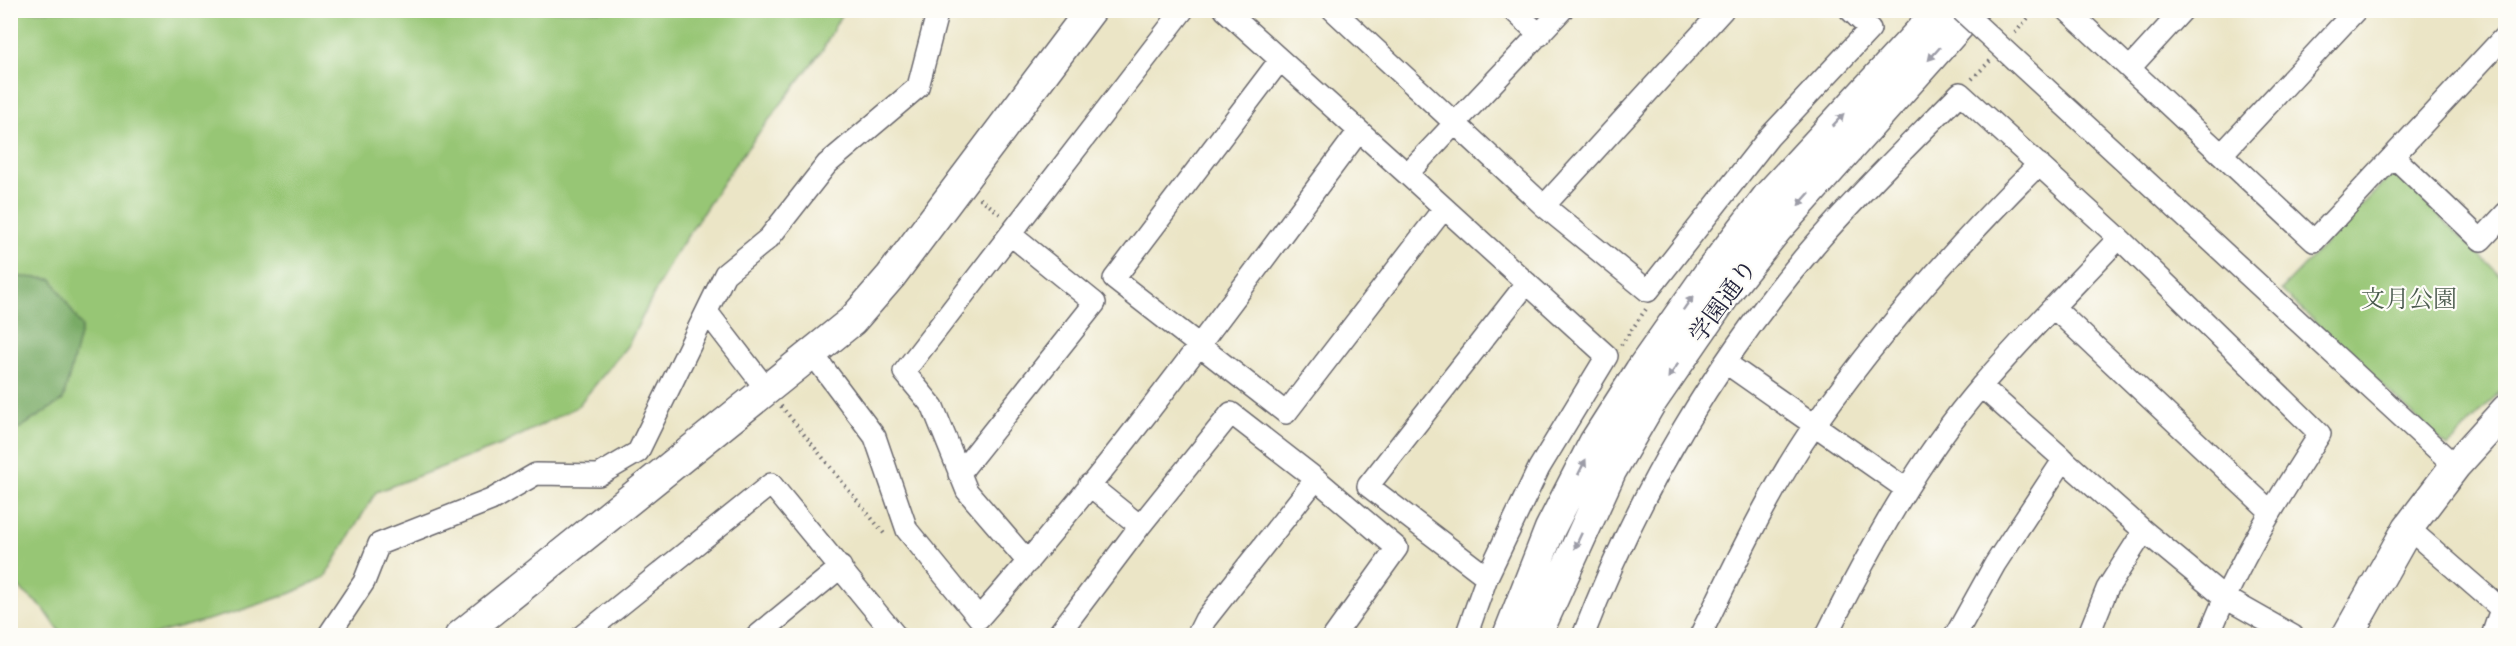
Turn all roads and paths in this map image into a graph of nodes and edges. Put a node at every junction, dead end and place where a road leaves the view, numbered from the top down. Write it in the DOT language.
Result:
graph roads {
  1 [pos="938,10"];
  2 [pos="1091,10"];
  3 [pos="1183,10"];
  4 [pos="1225,10"];
  5 [pos="1333,10"];
  6 [pos="1513,10"];
  7 [pos="1562,10"];
  8 [pos="1723,10"];
  9 [pos="1850,10"];
  10 [pos="1940,10"];
  11 [pos="1961,10"];
  12 [pos="1973,10"];
  13 [pos="2067,10"];
  14 [pos="2183,10"];
  15 [pos="2356,10"];
  16 [pos="1540,35"];
  17 [pos="2505,35"];
  18 [pos="1280,60"];
  19 [pos="2130,68"];
  20 [pos="1455,124"];
  21 [pos="1359,131"];
  22 [pos="2222,154"];
  23 [pos="2393,156"];
  24 [pos="2039,164"];
  25 [pos="1407,174"];
  26 [pos="1544,206"];
  27 [pos="1444,208"];
  28 [pos="2505,213"];
  29 [pos="1011,235"];
  30 [pos="2119,238"];
  31 [pos="1527,283"];
  32 [pos="1648,291"];
  33 [pos="2054,308"];
  34 [pos="707,312"];
  35 [pos="1200,344"];
  36 [pos="812,353"];
  37 [pos="1607,356"];
  38 [pos="1726,363"];
  39 [pos="1981,386"];
  40 [pos="767,390"];
  41 [pos="2504,415"];
  42 [pos="1815,425"];
  43 [pos="2064,459"];
  44 [pos="2455,466"];
  45 [pos="959,474"];
  46 [pos="1316,479"];
  47 [pos="1089,485"];
  48 [pos="1906,489"];
  49 [pos="2270,511"];
  50 [pos="1140,526"];
  51 [pos="2408,528"];
  52 [pos="2144,531"];
  53 [pos="888,538"];
  54 [pos="1028,562"];
  55 [pos="841,567"];
  56 [pos="1487,577"];
  57 [pos="2224,597"];
  58 [pos="2504,611"];
  59 [pos="328,636"];
  60 [pos="459,636"];
  61 [pos="582,636"];
  62 [pos="757,636"];
  63 [pos="896,636"];
  64 [pos="1057,636"];
  65 [pos="1197,636"];
  66 [pos="1334,636"];
  67 [pos="1466,636"];
  68 [pos="1508,636"];
  69 [pos="1536,636"];
  70 [pos="1583,636"];
  71 [pos="1700,636"];
  72 [pos="1826,636"];
  73 [pos="1955,636"];
  74 [pos="2088,636"];
  75 [pos="2209,636"];
  76 [pos="2293,636"];
  77 [pos="2347,636"];
  78 [pos="2492,636"];
  1 -- 34 [label="street"];
  2 -- 36 [label="street"];
  3 -- 29 [label="street"];
  4 -- 18 [label="street"];
  5 -- 20 [label="street"];
  6 -- 16 [label="street"];
  7 -- 16 [label="street"];
  8 -- 26 [label="street"];
  9 -- 32 [label="street"];
  68 -- 10 [label="street, 学園通り, one-way"];
  11 -- 44 [label="street, bridge"];
  12 -- 69 [label="street, 学園通り, one-way"];
  13 -- 19 [label="street"];
  14 -- 19 [label="street"];
  15 -- 22 [label="street"];
  16 -- 20 [label="street"];
  17 -- 23 [label="street"];
  18 -- 21 [label="street"];
  18 -- 35 [label="street"];
  19 -- 22 [label="street"];
  20 -- 25 [label="street"];
  20 -- 26 [label="street"];
  21 -- 25 [label="street"];
  21 -- 35 [label="street"];
  22 -- 23 [label="street"];
  23 -- 28 [label="street"];
  24 -- 30 [label="street"];
  24 -- 38 [label="street"];
  24 -- 42 [label="street"];
  25 -- 27 [label="street"];
  26 -- 32 [label="street"];
  27 -- 31 [label="street"];
  27 -- 35 [label="street"];
  29 -- 45 [label="street"];
  29 -- 45 [label="street"];
  30 -- 33 [label="street"];
  30 -- 49 [label="street"];
  31 -- 37 [label="street"];
  31 -- 56 [label="street"];
  32 -- 37 [label="path"];
  33 -- 39 [label="street"];
  33 -- 49 [label="street"];
  34 -- 40 [label="street"];
  34 -- 59 [label="street"];
  35 -- 47 [label="street"];
  36 -- 40 [label="street"];
  36 -- 54 [label="street"];
  37 -- 56 [label="street"];
  38 -- 42 [label="street"];
  38 -- 70 [label="street"];
  39 -- 43 [label="street"];
  39 -- 48 [label="street"];
  40 -- 53 [label="path"];
  40 -- 60 [label="street"];
  41 -- 44 [label="street"];
  42 -- 48 [label="street"];
  42 -- 71 [label="street"];
  43 -- 52 [label="street"];
  43 -- 73 [label="street"];
  44 -- 51 [label="street"];
  45 -- 54 [label="street"];
  46 -- 50 [label="street"];
  46 -- 65 [label="street"];
  46 -- 66 [label="street"];
  47 -- 50 [label="street"];
  47 -- 54 [label="street"];
  48 -- 72 [label="street"];
  49 -- 57 [label="street"];
  50 -- 64 [label="street"];
  51 -- 58 [label="street"];
  51 -- 77 [label="street"];
  52 -- 57 [label="street"];
  52 -- 74 [label="street"];
  55 -- 61 [label="street"];
  55 -- 62 [label="street"];
  55 -- 63 [label="street"];
  56 -- 67 [label="street"];
  57 -- 75 [label="street"];
  57 -- 76 [label="street"];
  58 -- 78 [label="street"];
}
